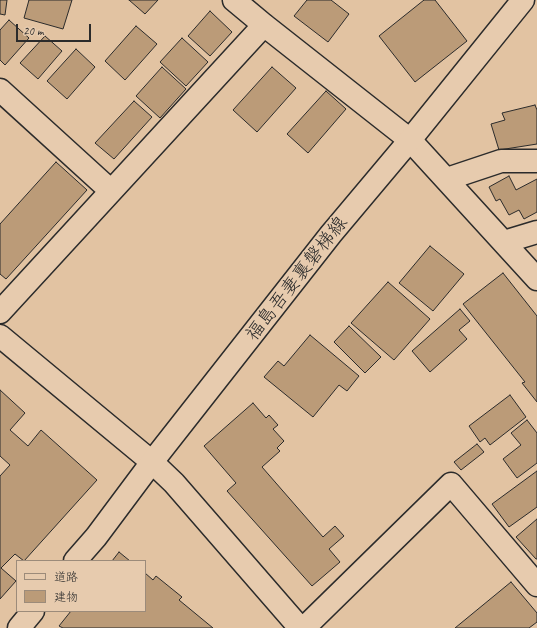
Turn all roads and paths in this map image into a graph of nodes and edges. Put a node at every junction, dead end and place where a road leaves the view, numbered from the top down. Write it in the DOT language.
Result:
graph roads {
  1 [pos="234,0"];
  2 [pos="522,0"];
  3 [pos="264,25"];
  4 [pos="0,90"];
  5 [pos="410,140"];
  6 [pos="537,161"];
  7 [pos="447,179"];
  8 [pos="111,191"];
  9 [pos="537,232"];
  10 [pos="504,242"];
  11 [pos="537,279"];
  12 [pos="0,312"];
  13 [pos="0,336"];
  14 [pos="152,462"];
  15 [pos="76,560"];
  16 [pos="537,585"];
  17 [pos="32,612"];
  18 [pos="19,628"];
  19 [pos="300,628"];
  20 [pos="304,628"];
  1 -- 3 [label="street"];
  2 -- 5 [label="street, 福島吾妻裏磐梯線"];
  3 -- 5 [label="street"];
  3 -- 8 [label="street"];
  4 -- 8 [label="street"];
  5 -- 7 [label="street"];
  5 -- 14 [label="street, 福島吾妻裏磐梯線"];
  6 -- 7 [label="street"];
  7 -- 10 [label="street"];
  8 -- 12 [label="street"];
  9 -- 10 [label="street"];
  10 -- 11 [label="street"];
  13 -- 14 [label="street"];
  14 -- 15 [label="street, 福島吾妻裏磐梯線"];
  14 -- 19 [label="street"];
  16 -- 20 [label="street"];
  17 -- 18 [label="street"];
}
